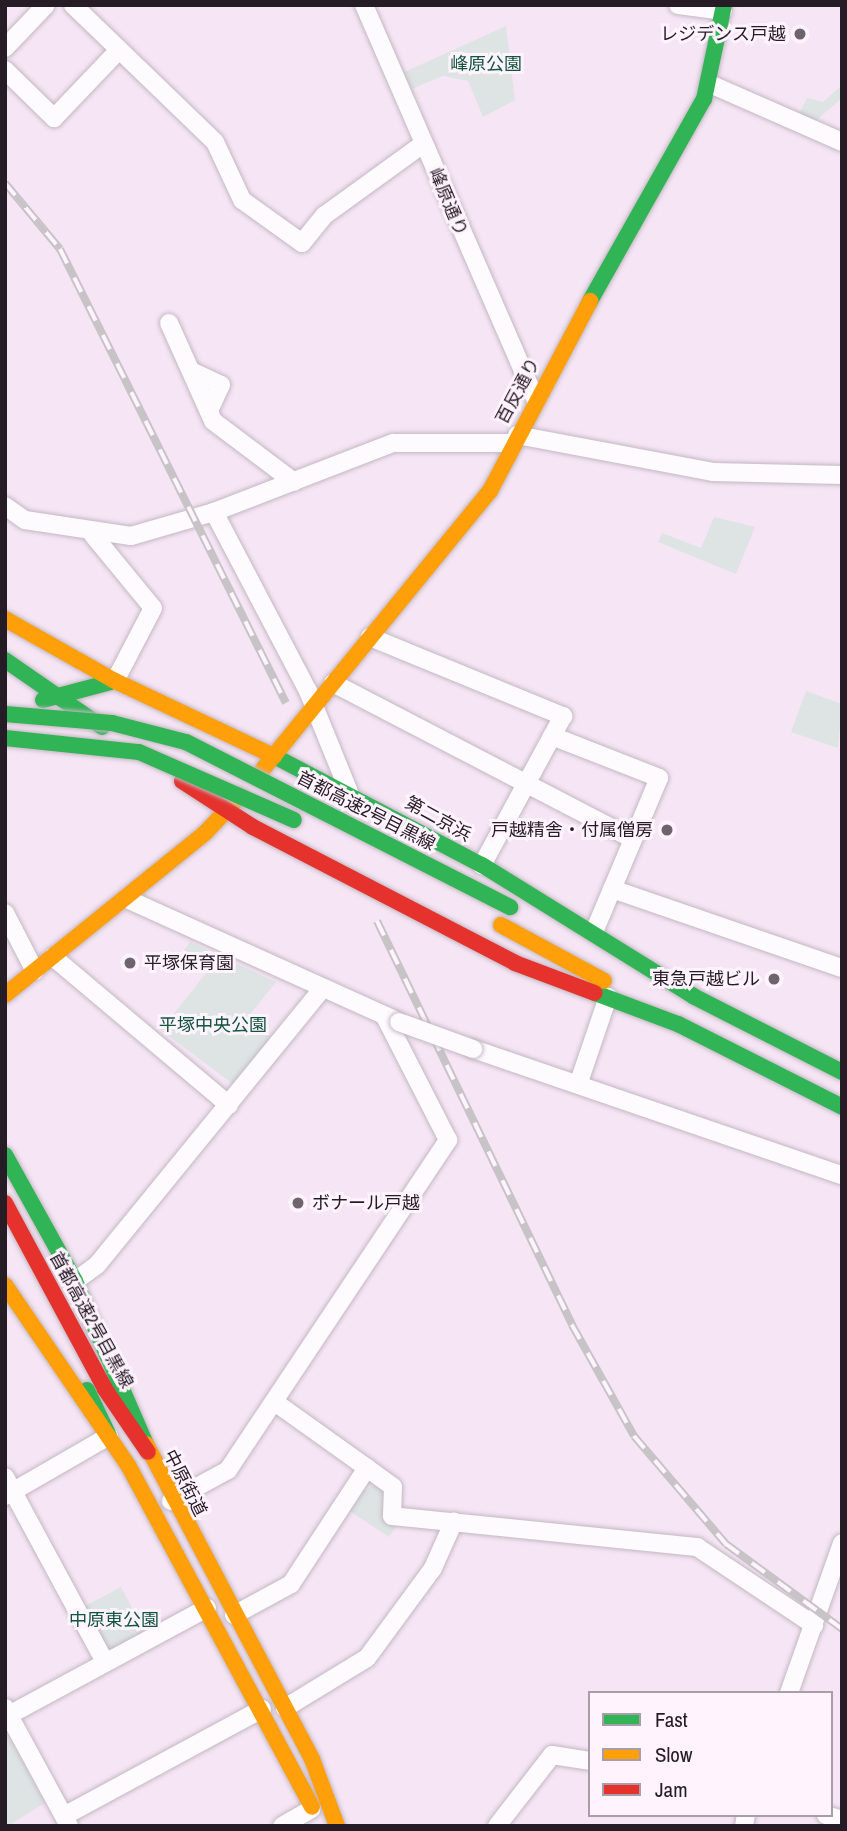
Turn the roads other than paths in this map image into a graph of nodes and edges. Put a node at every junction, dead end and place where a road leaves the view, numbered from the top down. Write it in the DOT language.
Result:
graph roads {
  1 [pos="46,5"];
  2 [pos="73,5"];
  3 [pos="678,5"];
  4 [pos="368,6"];
  5 [pos="723,8"];
  6 [pos="5,48"];
  7 [pos="119,50"];
  8 [pos="5,69"];
  9 [pos="710,84"];
  10 [pos="842,142"];
  11 [pos="423,144"];
  12 [pos="169,323"];
  13 [pos="535,398"];
  14 [pos="515,439"];
  15 [pos="842,475"];
  16 [pos="294,482"];
  17 [pos="5,506"];
  18 [pos="214,512"];
  19 [pos="93,535"];
  20 [pos="5,619"];
  21 [pos="369,636"];
  22 [pos="5,660"];
  23 [pos="115,681"];
  24 [pos="332,683"];
  25 [pos="58,697"];
  26 [pos="5,704"];
  27 [pos="314,706"];
  28 [pos="5,715"];
  29 [pos="552,736"];
  30 [pos="5,738"];
  31 [pos="5,748"];
  32 [pos="275,755"];
  33 [pos="161,768"];
  34 [pos="526,783"];
  35 [pos="349,792"];
  36 [pos="228,810"];
  37 [pos="308,827"];
  38 [pos="633,839"];
  39 [pos="482,865"];
  40 [pos="612,889"];
  41 [pos="127,899"];
  42 [pos="5,913"];
  43 [pos="495,922"];
  44 [pos="594,932"];
  45 [pos="53,957"];
  46 [pos="842,968"];
  47 [pos="36,971"];
  48 [pos="322,989"];
  49 [pos="5,995"];
  50 [pos="693,996"];
  51 [pos="608,997"];
  52 [pos="392,1019"];
  53 [pos="678,1024"];
  54 [pos="842,1072"];
  55 [pos="579,1082"];
  56 [pos="229,1105"];
  57 [pos="842,1107"];
  58 [pos="5,1155"];
  59 [pos="842,1175"];
  60 [pos="5,1203"];
  61 [pos="5,1239"];
  62 [pos="29,1264"];
  63 [pos="75,1280"];
  64 [pos="5,1285"];
  65 [pos="276,1403"];
  66 [pos="109,1436"];
  67 [pos="148,1452"];
  68 [pos="367,1468"];
  69 [pos="8,1488"];
  70 [pos="171,1501"];
  71 [pos="454,1521"];
  72 [pos="840,1553"];
  73 [pos="207,1608"];
  74 [pos="234,1615"];
  75 [pos="814,1625"];
  76 [pos="104,1660"];
  77 [pos="790,1691"];
  78 [pos="285,1708"];
  79 [pos="262,1709"];
  80 [pos="7,1711"];
  81 [pos="588,1761"];
  82 [pos="315,1817"];
  83 [pos="67,1821"];
  84 [pos="282,1826"];
  85 [pos="337,1826"];
  86 [pos="497,1826"];
  1 -- 6 [label="street"];
  2 -- 7 [label="street"];
  3 -- 5 [label="street"];
  4 -- 11 [label="street, 峰原通り"];
  5 -- 9 [label="main road, 百反通り"];
  7 -- 8 [label="street"];
  7 -- 11 [label="street"];
  9 -- 10 [label="street"];
  9 -- 13 [label="main road, 百反通り"];
  11 -- 13 [label="street, 峰原通り"];
  12 -- 16 [label="street"];
  13 -- 14 [label="main road, 百反通り"];
  14 -- 15 [label="street"];
  14 -- 16 [label="street"];
  14 -- 21 [label="main road, 百反通り"];
  16 -- 18 [label="street"];
  17 -- 19 [label="street"];
  18 -- 19 [label="street"];
  18 -- 27 [label="street"];
  19 -- 23 [label="street"];
  20 -- 23 [label="main road, 第二京浜"];
  21 -- 24 [label="main road, 百反通り"];
  21 -- 29 [label="street"];
  22 -- 25 [label="main road"];
  23 -- 25 [label="main road"];
  23 -- 32 [label="main road, 第二京浜"];
  24 -- 27 [label="main road, 百反通り"];
  24 -- 34 [label="street"];
  25 -- 26 [label="main road"];
  25 -- 33 [label="main road"];
  27 -- 32 [label="main road, 百反通り"];
  27 -- 35 [label="street"];
  28 -- 50 [label="main road, 首都高速2号目黒線, bridge"];
  29 -- 34 [label="street"];
  29 -- 38 [label="street"];
  30 -- 37 [label="main road, bridge"];
  31 -- 33 [label="main road"];
  32 -- 35 [label="main road, 第二京浜"];
  32 -- 36 [label="main road, 百反通り"];
  33 -- 36 [label="main road"];
  34 -- 38 [label="street"];
  34 -- 39 [label="street"];
  35 -- 39 [label="main road, 第二京浜"];
  36 -- 41 [label="main road, 百反通り"];
  36 -- 51 [label="main road"];
  38 -- 40 [label="street"];
  39 -- 44 [label="main road, 第二京浜"];
  40 -- 44 [label="street"];
  40 -- 46 [label="street"];
  41 -- 45 [label="main road, 百反通り"];
  41 -- 48 [label="street"];
  42 -- 47 [label="street"];
  43 -- 53 [label="main road"];
  44 -- 50 [label="main road, 第二京浜"];
  45 -- 47 [label="main road, 百反通り"];
  45 -- 56 [label="street"];
  47 -- 49 [label="main road, 百反通り"];
  48 -- 52 [label="street"];
  48 -- 56 [label="street"];
  50 -- 54 [label="main road, 第二京浜"];
  51 -- 53 [label="main road"];
  51 -- 55 [label="street"];
  52 -- 55 [label="street, bridge"];
  52 -- 65 [label="street"];
  53 -- 57 [label="main road"];
  55 -- 59 [label="street"];
  56 -- 63 [label="street"];
  58 -- 63 [label="main road, 中原街道"];
  60 -- 62 [label="main road, 首都高速2号目黒線"];
  61 -- 62 [label="main road, 首都高速2号目黒線"];
  62 -- 66 [label="main road, 首都高速2号目黒線"];
  62 -- 67 [label="main road, 首都高速2号目黒線"];
  63 -- 67 [label="main road, 中原街道"];
  64 -- 66 [label="main road"];
  65 -- 68 [label="street"];
  65 -- 70 [label="street"];
  66 -- 69 [label="street"];
  66 -- 73 [label="main road"];
  67 -- 70 [label="main road, 中原街道"];
  68 -- 71 [label="street"];
  68 -- 74 [label="street"];
  69 -- 76 [label="street"];
  70 -- 74 [label="main road, 中原街道"];
  71 -- 75 [label="street"];
  71 -- 78 [label="street"];
  72 -- 75 [label="street"];
  73 -- 76 [label="street"];
  73 -- 79 [label="main road"];
  74 -- 78 [label="main road, 中原街道"];
  75 -- 77 [label="street"];
  76 -- 80 [label="street"];
  78 -- 85 [label="main road, 中原街道"];
  79 -- 82 [label="main road"];
  79 -- 83 [label="street"];
  80 -- 83 [label="street"];
  81 -- 86 [label="street"];
  82 -- 84 [label="street"];
}
